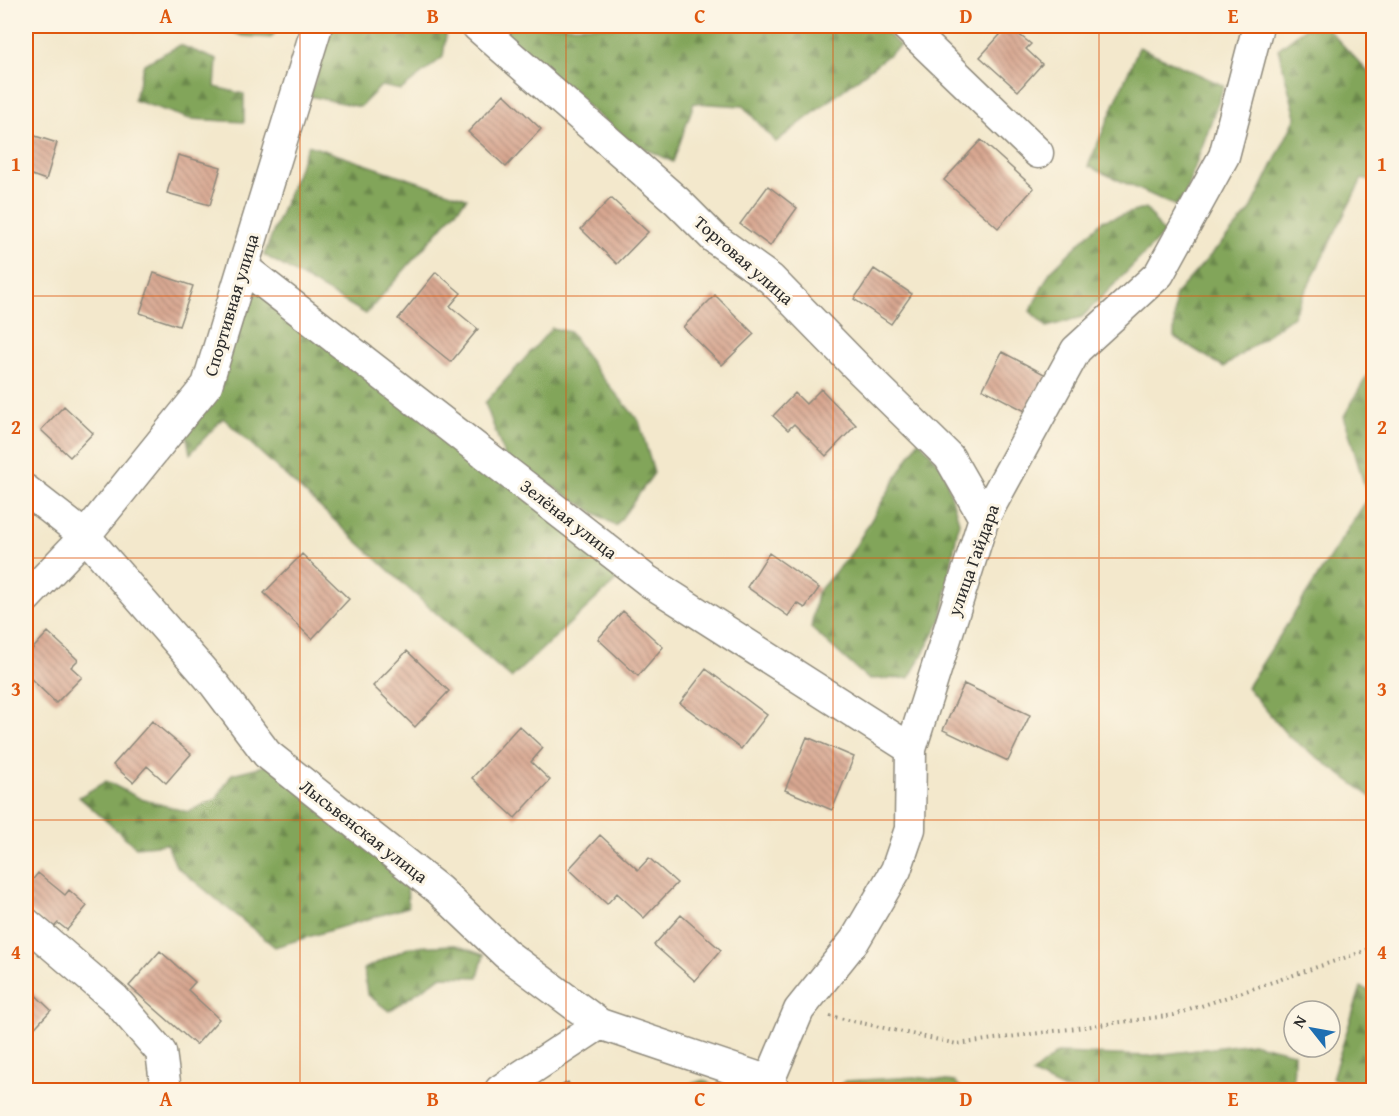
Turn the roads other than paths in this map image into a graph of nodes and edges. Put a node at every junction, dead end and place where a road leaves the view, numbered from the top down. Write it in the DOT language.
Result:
graph roads {
  1 [pos="317,26"];
  2 [pos="477,26"];
  3 [pos="906,26"];
  4 [pos="1258,26"];
  5 [pos="1038,153"];
  6 [pos="243,267"];
  7 [pos="26,490"];
  8 [pos="984,518"];
  9 [pos="85,536"];
  10 [pos="26,598"];
  11 [pos="911,749"];
  12 [pos="26,923"];
  13 [pos="600,1024"];
  14 [pos="772,1086"];
  15 [pos="166,1090"];
  16 [pos="500,1090"];
  1 -- 6 [label="street, Спортивная улица"];
  2 -- 8 [label="street, Торговая улица"];
  3 -- 5 [label="street"];
  4 -- 8 [label="street, улица Гайдара"];
  6 -- 9 [label="street, Спортивная улица"];
  6 -- 11 [label="street, Зелёная улица"];
  7 -- 9 [label="street, Лысьвенская улица"];
  8 -- 11 [label="street, улица Гайдара"];
  9 -- 10 [label="street, Спортивная улица"];
  9 -- 13 [label="street, Лысьвенская улица"];
  11 -- 14 [label="street, улица Гайдара"];
  12 -- 15 [label="street"];
  13 -- 14 [label="street, Лысьвенская улица"];
  13 -- 16 [label="street"];
}
